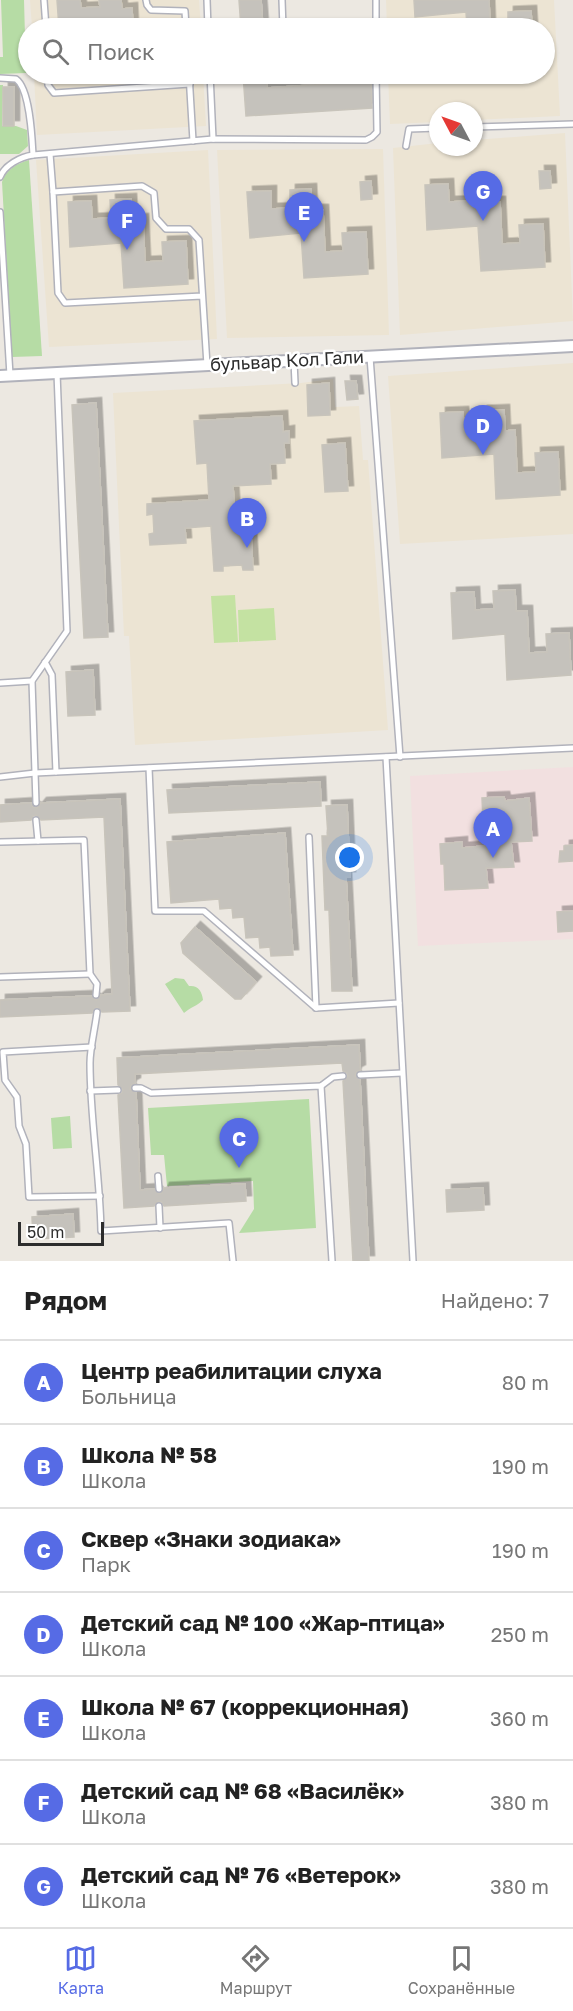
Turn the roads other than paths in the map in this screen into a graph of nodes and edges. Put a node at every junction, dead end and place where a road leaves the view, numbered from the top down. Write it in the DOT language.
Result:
graph roads {
  1 [pos="44,0"];
  2 [pos="146,0"];
  3 [pos="207,0"];
  4 [pos="282,0"];
  5 [pos="376,0"];
  6 [pos="45,18"];
  7 [pos="185,18"];
  8 [pos="208,18"];
  9 [pos="283,18"];
  10 [pos="376,18"];
  11 [pos="0,78"];
  12 [pos="18,81"];
  13 [pos="21,84"];
  14 [pos="48,84"];
  15 [pos="190,84"];
  16 [pos="210,84"];
  17 [pos="376,84"];
  18 [pos="550,116"];
  19 [pos="573,124"];
  20 [pos="550,125"];
  21 [pos="483,127"];
  22 [pos="429,128"];
  23 [pos="213,139"];
  24 [pos="193,141"];
  25 [pos="406,146"];
  26 [pos="50,154"];
  27 [pos="33,155"];
  28 [pos="0,177"];
  29 [pos="53,192"];
  30 [pos="0,212"];
  31 [pos="202,296"];
  32 [pos="573,346"];
  33 [pos="370,357"];
  34 [pos="294,361"];
  35 [pos="207,365"];
  36 [pos="57,373"];
  37 [pos="5,375"];
  38 [pos="295,383"];
  39 [pos="45,662"];
  40 [pos="32,681"];
  41 [pos="0,683"];
  42 [pos="573,748"];
  43 [pos="386,757"];
  44 [pos="400,757"];
  45 [pos="149,768"];
  46 [pos="56,772"];
  47 [pos="35,773"];
  48 [pos="0,777"];
  49 [pos="36,803"];
  50 [pos="36,820"];
  51 [pos="309,837"];
  52 [pos="38,841"];
  53 [pos="0,843"];
  54 [pos="90,974"];
  55 [pos="0,977"];
  56 [pos="96,995"];
  57 [pos="399,1003"];
  58 [pos="316,1008"];
  59 [pos="97,1012"];
  60 [pos="92,1047"];
  61 [pos="402,1073"];
  62 [pos="360,1075"];
  63 [pos="343,1076"];
  64 [pos="321,1086"];
  65 [pos="135,1088"];
  66 [pos="118,1090"];
  67 [pos="90,1091"];
  68 [pos="158,1176"];
  69 [pos="159,1189"];
  70 [pos="100,1196"];
  71 [pos="159,1206"];
  72 [pos="160,1228"];
  73 [pos="232,1261"];
  74 [pos="332,1261"];
  75 [pos="412,1261"];
  1 -- 6 [label="lane"];
  2 -- 7 [label="lane"];
  3 -- 8 [label="lane"];
  4 -- 9 [label="lane"];
  5 -- 10 [label="lane"];
  11 -- 12 [label="lane"];
  13 -- 27 [label="lane"];
  14 -- 15 [label="lane"];
  15 -- 24 [label="lane"];
  16 -- 23 [label="lane"];
  17 -- 23 [label="lane"];
  18 -- 20 [label="lane"];
  19 -- 20 [label="lane"];
  20 -- 21 [label="lane"];
  22 -- 25 [label="lane"];
  23 -- 24 [label="lane"];
  24 -- 26 [label="lane"];
  26 -- 27 [label="lane"];
  26 -- 29 [label="lane"];
  27 -- 28 [label="lane"];
  29 -- 31 [label="lane"];
  29 -- 31 [label="lane"];
  30 -- 37 [label="lane"];
  31 -- 35 [label="lane"];
  32 -- 33 [label="street, бульвар Кол Гали"];
  33 -- 34 [label="street, бульвар Кол Гали"];
  33 -- 44 [label="lane"];
  34 -- 35 [label="street, бульвар Кол Гали"];
  34 -- 38 [label="lane"];
  35 -- 36 [label="street, бульвар Кол Гали"];
  36 -- 37 [label="street, бульвар Кол Гали"];
  36 -- 39 [label="lane"];
  39 -- 40 [label="lane"];
  39 -- 46 [label="lane"];
  40 -- 41 [label="lane"];
  40 -- 47 [label="lane"];
  42 -- 44 [label="lane"];
  43 -- 44 [label="lane"];
  43 -- 45 [label="lane"];
  43 -- 57 [label="lane"];
  45 -- 46 [label="lane"];
  45 -- 58 [label="lane"];
  46 -- 47 [label="lane"];
  47 -- 48 [label="lane"];
  47 -- 49 [label="lane"];
  50 -- 52 [label="lane"];
  51 -- 58 [label="lane"];
  52 -- 53 [label="lane"];
  52 -- 54 [label="lane"];
  54 -- 55 [label="lane"];
  54 -- 56 [label="lane"];
  57 -- 58 [label="lane"];
  57 -- 61 [label="lane"];
  59 -- 60 [label="lane"];
  60 -- 67 [label="lane"];
  60 -- 70 [label="lane"];
  61 -- 62 [label="lane"];
  61 -- 75 [label="lane"];
  63 -- 64 [label="lane"];
  64 -- 65 [label="lane"];
  64 -- 74 [label="lane"];
  66 -- 67 [label="lane"];
  67 -- 70 [label="lane"];
  68 -- 69 [label="lane"];
  70 -- 72 [label="lane"];
  71 -- 72 [label="lane"];
  72 -- 73 [label="lane"];
}
